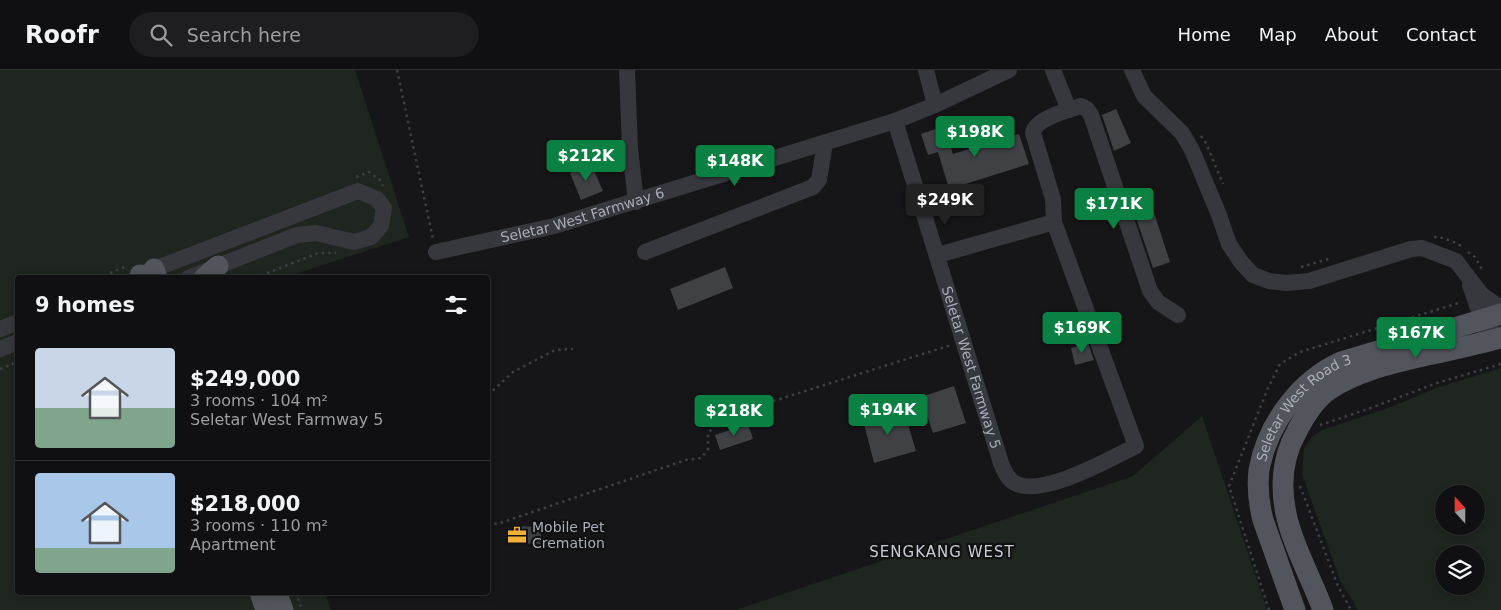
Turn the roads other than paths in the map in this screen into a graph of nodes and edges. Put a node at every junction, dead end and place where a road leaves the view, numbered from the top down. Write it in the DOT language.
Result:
graph roads {
  1 [pos="626,70"];
  2 [pos="926,70"];
  3 [pos="1009,70"];
  4 [pos="1053,70"];
  5 [pos="1132,70"];
  6 [pos="935,105"];
  7 [pos="1069,110"];
  8 [pos="894,121"];
  9 [pos="825,143"];
  10 [pos="636,202"];
  11 [pos="1054,222"];
  12 [pos="436,252"];
  13 [pos="645,252"];
  14 [pos="938,255"];
  15 [pos="211,272"];
  16 [pos="145,275"];
  17 [pos="1468,278"];
  18 [pos="1501,308"];
  19 [pos="1178,315"];
  20 [pos="1491,317"];
  21 [pos="15,323"];
  22 [pos="0,329"];
  23 [pos="1501,337"];
  24 [pos="15,343"];
  25 [pos="0,349"];
  26 [pos="261,595"];
  27 [pos="277,595"];
  28 [pos="1322,608"];
  29 [pos="266,610"];
  30 [pos="283,610"];
  31 [pos="1295,610"];
  1 -- 10 [label="street"];
  2 -- 6 [label="street"];
  3 -- 6 [label="street, Seletar West Farmway 6"];
  4 -- 7 [label="street"];
  5 -- 17 [label="street"];
  6 -- 8 [label="street, Seletar West Farmway 6"];
  7 -- 11 [label="street"];
  7 -- 19 [label="street"];
  8 -- 9 [label="street, Seletar West Farmway 6"];
  8 -- 14 [label="street, Seletar West Farmway 5"];
  9 -- 10 [label="street, Seletar West Farmway 6"];
  9 -- 13 [label="street"];
  10 -- 12 [label="street, Seletar West Farmway 6"];
  11 -- 14 [label="street"];
  11 -- 14 [label="street, Seletar West Farmway 5"];
  15 -- 16 [label="street"];
  17 -- 18 [label="street"];
  17 -- 20 [label="street"];
  20 -- 23 [label="street"];
  20 -- 31 [label="main road, Seletar West Road 3"];
  21 -- 22 [label="street"];
  23 -- 28 [label="main road, Seletar West Road 3"];
  24 -- 25 [label="street"];
  26 -- 29 [label="main road"];
  27 -- 30 [label="main road"];
}
